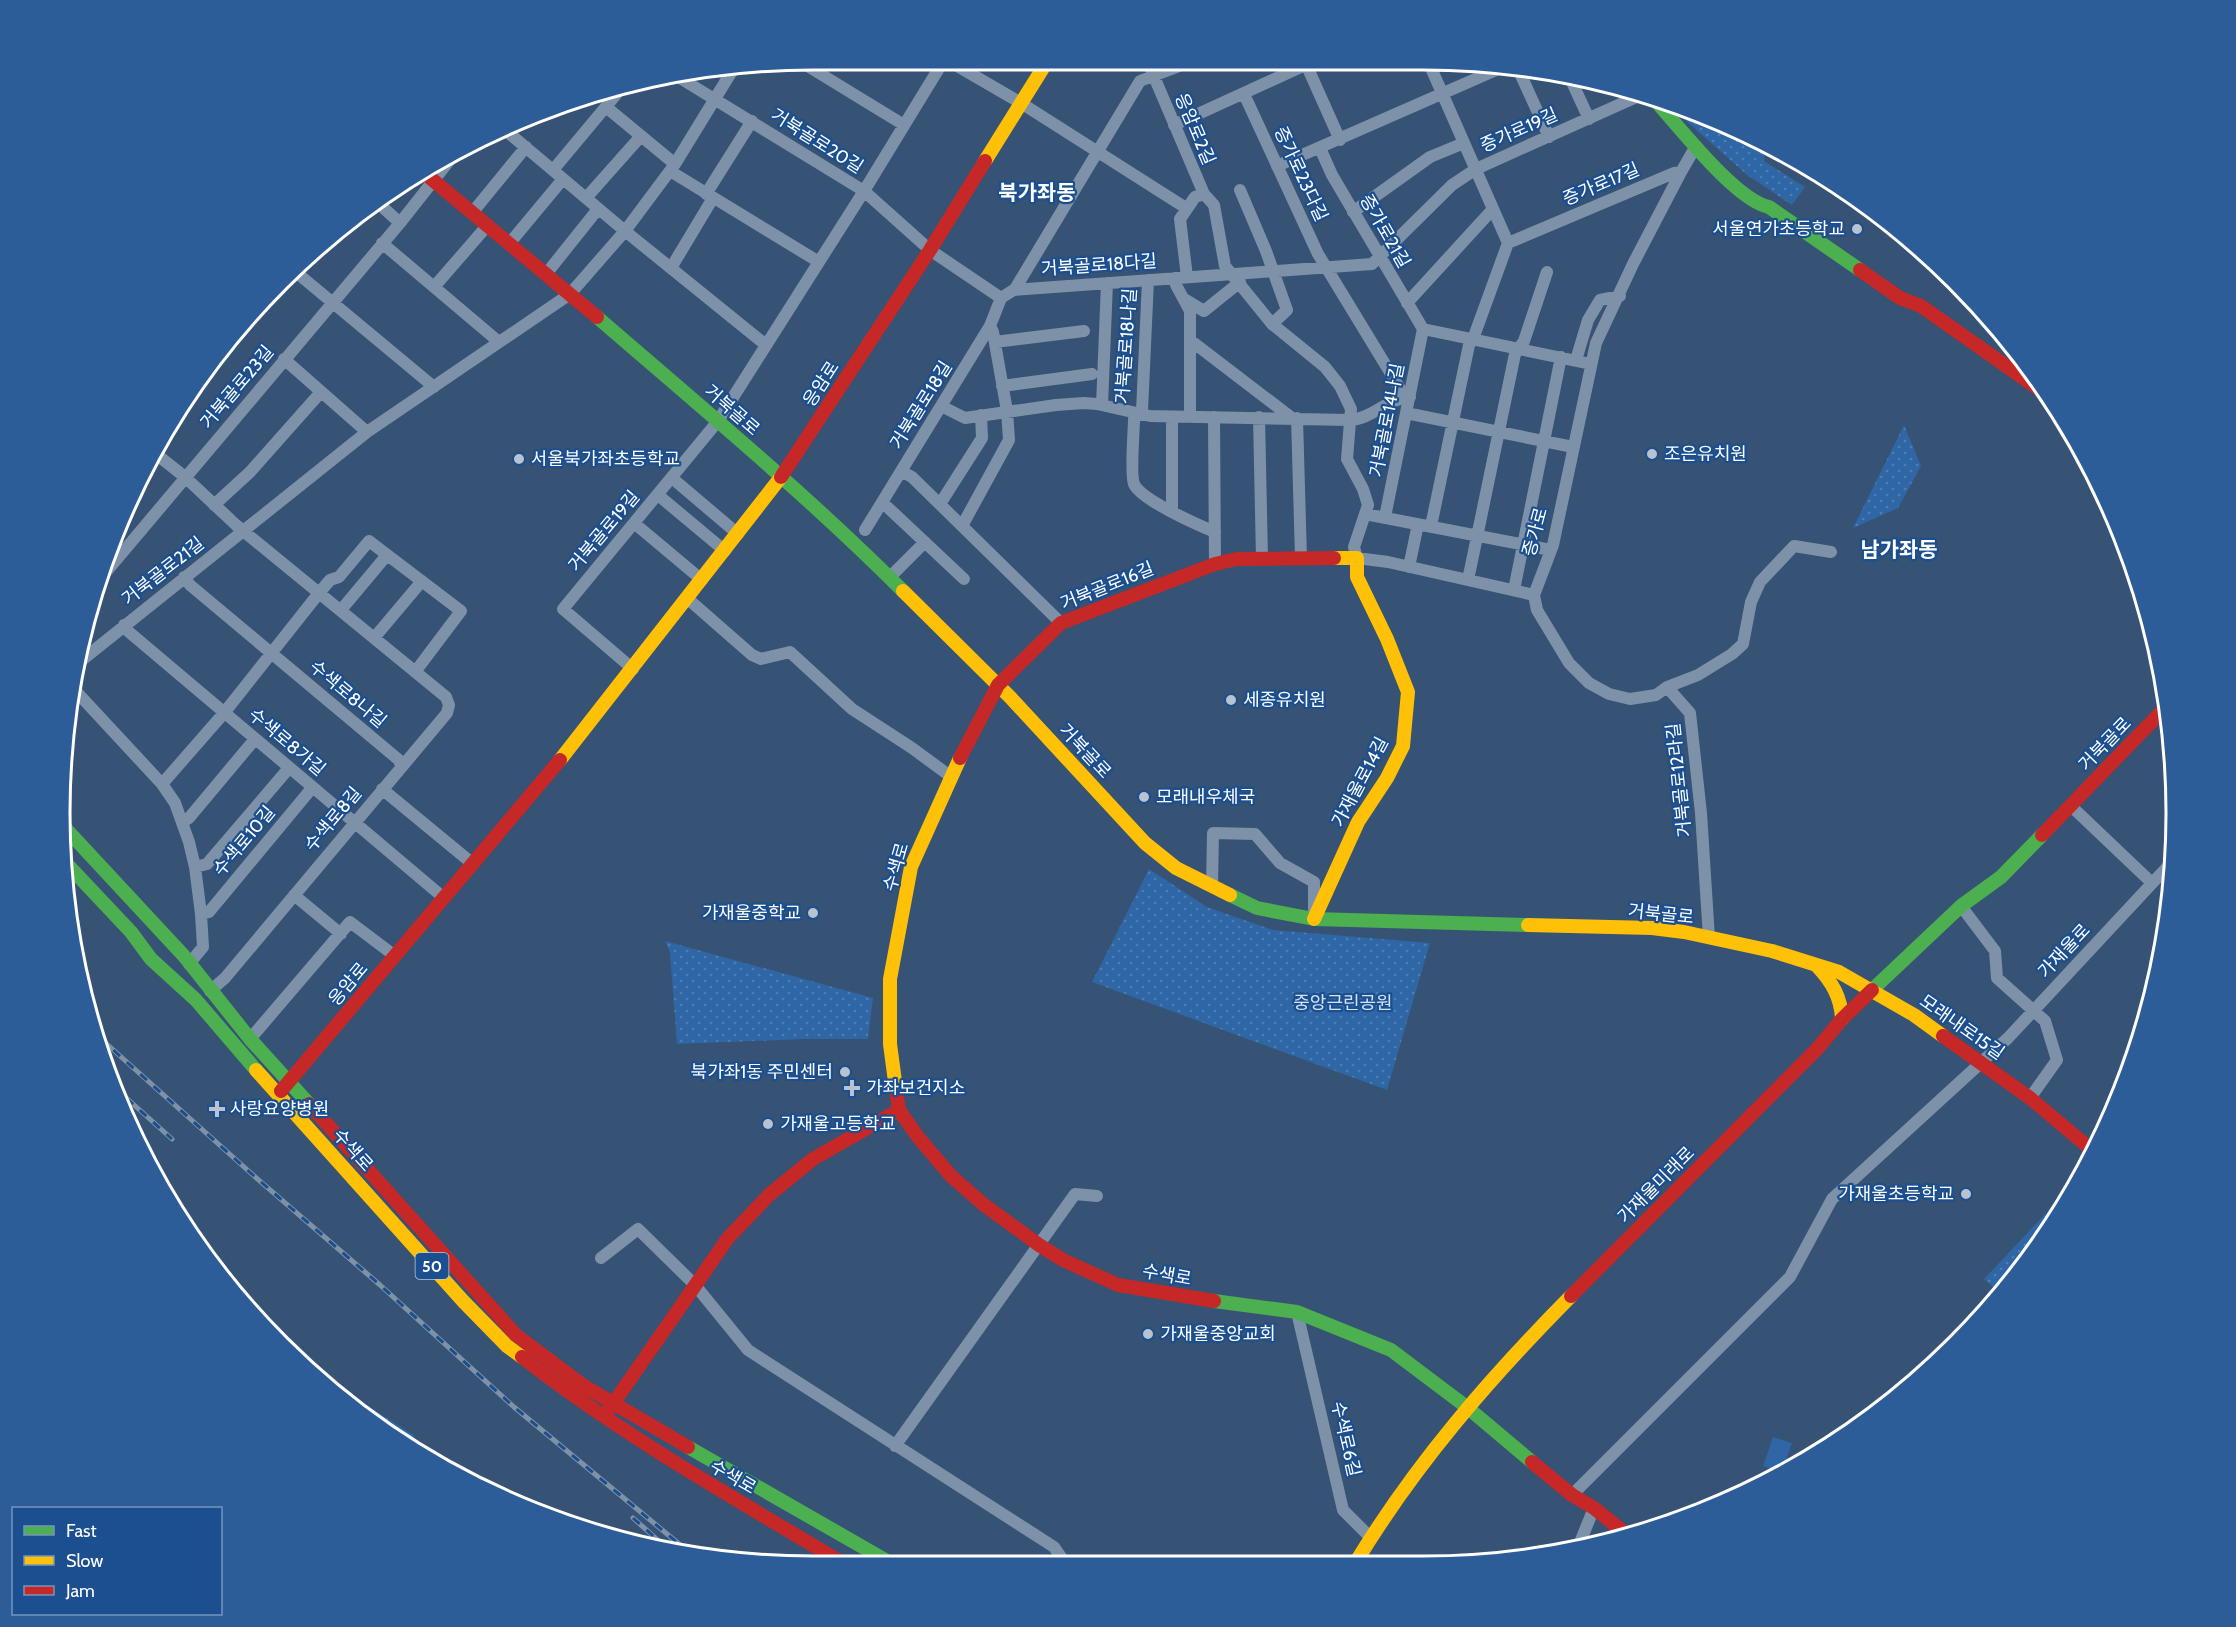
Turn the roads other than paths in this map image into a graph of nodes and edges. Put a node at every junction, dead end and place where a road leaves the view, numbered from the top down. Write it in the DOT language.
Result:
graph roads {
  1 [pos="814,70"];
  2 [pos="939,70"];
  3 [pos="963,70"];
  4 [pos="1042,70"];
  5 [pos="1151,70"];
  6 [pos="1171,70"];
  7 [pos="1294,70"];
  8 [pos="1314,70"];
  9 [pos="1432,70"];
  10 [pos="1479,73"];
  11 [pos="729,76"];
  12 [pos="1154,77"];
  13 [pos="1522,78"];
  14 [pos="687,82"];
  15 [pos="1574,87"];
  16 [pos="1443,93"];
  17 [pos="1244,94"];
  18 [pos="613,98"];
  19 [pos="716,98"];
  20 [pos="1629,100"];
  21 [pos="1021,103"];
  22 [pos="606,107"];
  23 [pos="1665,112"];
  24 [pos="1589,119"];
  25 [pos="752,121"];
  26 [pos="904,125"];
  27 [pos="1174,125"];
  28 [pos="511,135"];
  29 [pos="641,136"];
  30 [pos="1549,137"];
  31 [pos="1340,140"];
  32 [pos="1464,143"];
  33 [pos="1696,146"];
  34 [pos="526,147"];
  35 [pos="1320,148"];
  36 [pos="1098,152"];
  37 [pos="1277,166"];
  38 [pos="672,167"];
  39 [pos="1476,169"];
  40 [pos="553,170"];
  41 [pos="1681,172"];
  42 [pos="429,178"];
  43 [pos="563,179"];
  44 [pos="424,182"];
  45 [pos="1240,190"];
  46 [pos="864,191"];
  47 [pos="1204,194"];
  48 [pos="709,196"];
  49 [pos="585,198"];
  50 [pos="384,208"];
  51 [pos="1186,208"];
  52 [pos="598,209"];
  53 [pos="1493,209"];
  54 [pos="1353,212"];
  55 [pos="472,213"];
  56 [pos="400,222"];
  57 [pos="487,226"];
  58 [pos="625,231"];
  59 [pos="382,243"];
  60 [pos="1508,243"];
  61 [pos="509,244"];
  62 [pos="930,250"];
  63 [pos="1380,258"];
  64 [pos="819,262"];
  65 [pos="1326,267"];
  66 [pos="671,268"];
  67 [pos="1272,270"];
  68 [pos="1547,272"];
  69 [pos="546,274"];
  70 [pos="301,276"];
  71 [pos="1181,277"];
  72 [pos="1236,278"];
  73 [pos="1148,280"];
  74 [pos="1107,283"];
  75 [pos="434,287"];
  76 [pos="1014,290"];
  77 [pos="570,294"];
  78 [pos="1620,296"];
  79 [pos="1001,298"];
  80 [pos="1183,299"];
  81 [pos="332,301"];
  82 [pos="1407,303"];
  83 [pos="1272,324"];
  84 [pos="990,326"];
  85 [pos="1423,329"];
  86 [pos="1084,331"];
  87 [pos="1473,339"];
  88 [pos="1191,340"];
  89 [pos="499,342"];
  90 [pos="995,342"];
  91 [pos="766,345"];
  92 [pos="1519,349"];
  93 [pos="1561,357"];
  94 [pos="284,359"];
  95 [pos="1576,360"];
  96 [pos="1591,364"];
  97 [pos="1092,374"];
  98 [pos="2023,377"];
  99 [pos="1002,386"];
  100 [pos="434,387"];
  101 [pos="321,392"];
  102 [pos="1410,397"];
  103 [pos="1102,405"];
  104 [pos="941,406"];
  105 [pos="1007,411"];
  106 [pos="1406,413"];
  107 [pos="1138,414"];
  108 [pos="981,416"];
  109 [pos="1172,417"];
  110 [pos="1190,417"];
  111 [pos="1214,417"];
  112 [pos="1259,417"];
  113 [pos="1294,418"];
  114 [pos="1350,420"];
  115 [pos="718,421"];
  116 [pos="1453,422"];
  117 [pos="368,432"];
  118 [pos="1499,432"];
  119 [pos="1544,441"];
  120 [pos="1573,447"];
  121 [pos="161,458"];
  122 [pos="901,471"];
  123 [pos="782,476"];
  124 [pos="185,477"];
  125 [pos="672,478"];
  126 [pos="658,495"];
  127 [pos="882,502"];
  128 [pos="940,504"];
  129 [pos="214,505"];
  130 [pos="1172,511"];
  131 [pos="1365,514"];
  132 [pos="1385,517"];
  133 [pos="634,523"];
  134 [pos="1418,524"];
  135 [pos="962,526"];
  136 [pos="1431,526"];
  137 [pos="243,530"];
  138 [pos="865,530"];
  139 [pos="1215,532"];
  140 [pos="738,534"];
  141 [pos="1478,536"];
  142 [pos="925,542"];
  143 [pos="1523,545"];
  144 [pos="1551,550"];
  145 [pos="725,551"];
  146 [pos="1831,552"];
  147 [pos="387,555"];
  148 [pos="1301,558"];
  149 [pos="1357,558"];
  150 [pos="1262,559"];
  151 [pos="115,561"];
  152 [pos="1215,564"];
  153 [pos="1409,567"];
  154 [pos="184,577"];
  155 [pos="890,577"];
  156 [pos="964,579"];
  157 [pos="702,580"];
  158 [pos="1468,580"];
  159 [pos="422,581"];
  160 [pos="1514,590"];
  161 [pos="320,593"];
  162 [pos="1534,595"];
  163 [pos="688,599"];
  164 [pos="340,610"];
  165 [pos="1061,623"];
  166 [pos="124,625"];
  167 [pos="374,638"];
  168 [pos="271,652"];
  169 [pos="88,655"];
  170 [pos="633,669"];
  171 [pos="415,672"];
  172 [pos="998,685"];
  173 [pos="1667,687"];
  174 [pos="80,696"];
  175 [pos="224,713"];
  176 [pos="2159,715"];
  177 [pos="255,739"];
  178 [pos="401,766"];
  179 [pos="289,768"];
  180 [pos="950,776"];
  181 [pos="162,784"];
  182 [pos="312,788"];
  183 [pos="382,789"];
  184 [pos="2071,806"];
  185 [pos="182,822"];
  186 [pos="354,823"];
  187 [pos="71,834"];
  188 [pos="473,864"];
  189 [pos="195,867"];
  190 [pos="73,870"];
  191 [pos="2163,871"];
  192 [pos="2152,883"];
  193 [pos="1212,886"];
  194 [pos="294,895"];
  195 [pos="444,898"];
  196 [pos="1961,906"];
  197 [pos="201,914"];
  198 [pos="1314,919"];
  199 [pos="341,934"];
  200 [pos="1709,938"];
  201 [pos="395,956"];
  202 [pos="1814,963"];
  203 [pos="189,964"];
  204 [pos="1872,990"];
  205 [pos="210,991"];
  206 [pos="2033,1010"];
  207 [pos="1842,1019"];
  208 [pos="250,1039"];
  209 [pos="1980,1061"];
  210 [pos="290,1081"];
  211 [pos="278,1094"];
  212 [pos="2030,1098"];
  213 [pos="899,1110"];
  214 [pos="2087,1146"];
  215 [pos="1097,1196"];
  216 [pos="1039,1245"];
  217 [pos="601,1258"];
  218 [pos="695,1285"];
  219 [pos="1297,1312"];
  220 [pos="613,1404"];
  221 [pos="1468,1408"];
  222 [pos="604,1418"];
  223 [pos="895,1446"];
  224 [pos="1572,1495"];
  225 [pos="1594,1508"];
  226 [pos="1620,1529"];
  227 [pos="1370,1537"];
  228 [pos="1582,1539"];
  229 [pos="831,1556"];
  230 [pos="880,1556"];
  231 [pos="1060,1556"];
  232 [pos="1359,1556"];
  1 -- 26 [label="street"];
  2 -- 26 [label="street, 거북골로20길"];
  3 -- 21 [label="street"];
  4 -- 21 [label="main road, 응암로"];
  5 -- 12 [label="street, 응암로2길"];
  6 -- 12 [label="street, 응암로2길"];
  7 -- 17 [label="street"];
  8 -- 31 [label="street"];
  9 -- 16 [label="street"];
  10 -- 16 [label="street"];
  11 -- 19 [label="street, 거북골로21길"];
  12 -- 27 [label="street, 응암로2길"];
  12 -- 36 [label="street"];
  13 -- 30 [label="street"];
  14 -- 19 [label="street, 거북골로20길"];
  15 -- 24 [label="street"];
  16 -- 31 [label="street"];
  16 -- 32 [label="street"];
  17 -- 27 [label="street"];
  17 -- 37 [label="street, 증가로23다길"];
  18 -- 22 [label="street"];
  19 -- 25 [label="street, 거북골로20길"];
  19 -- 38 [label="street, 거북골로21길"];
  20 -- 24 [label="street, 증가로19길"];
  21 -- 36 [label="street"];
  21 -- 62 [label="main road, 응암로"];
  22 -- 29 [label="street"];
  22 -- 40 [label="street"];
  23 -- 33 [label="main road"];
  24 -- 30 [label="street, 증가로19길"];
  25 -- 46 [label="street, 거북골로20길"];
  25 -- 48 [label="street, 거북골로20길"];
  26 -- 46 [label="street, 거북골로20길"];
  27 -- 47 [label="street, 응암로2길"];
  28 -- 34 [label="street"];
  29 -- 38 [label="street"];
  29 -- 49 [label="street"];
  30 -- 39 [label="street, 증가로19길"];
  31 -- 35 [label="street"];
  32 -- 39 [label="street"];
  32 -- 54 [label="street"];
  33 -- 41 [label="street"];
  33 -- 98 [label="main road"];
  34 -- 40 [label="street"];
  34 -- 55 [label="street"];
  35 -- 37 [label="street"];
  35 -- 54 [label="street, 증가로21길"];
  36 -- 51 [label="street"];
  36 -- 76 [label="street"];
  37 -- 65 [label="street, 증가로23다길"];
  38 -- 48 [label="street"];
  38 -- 58 [label="street, 거북골로21길"];
  39 -- 53 [label="street"];
  39 -- 63 [label="street"];
  40 -- 43 [label="street"];
  41 -- 60 [label="street, 증가로17길"];
  41 -- 78 [label="street, 증가로"];
  42 -- 55 [label="main road, 거북골로"];
  43 -- 49 [label="street"];
  43 -- 61 [label="street"];
  44 -- 56 [label="street, 거북골로23길"];
  45 -- 67 [label="street"];
  46 -- 62 [label="street"];
  46 -- 64 [label="street, 거북골로20길"];
  47 -- 51 [label="street"];
  47 -- 72 [label="street, 응암로2길"];
  48 -- 64 [label="street"];
  48 -- 66 [label="street, 거북골로20길"];
  49 -- 52 [label="street"];
  50 -- 56 [label="street"];
  51 -- 71 [label="street"];
  52 -- 58 [label="street"];
  52 -- 69 [label="street"];
  53 -- 60 [label="street"];
  53 -- 82 [label="street"];
  54 -- 63 [label="street, 증가로21길"];
  55 -- 57 [label="main road, 거북골로"];
  56 -- 59 [label="street, 거북골로23길"];
  57 -- 61 [label="main road, 거북골로"];
  57 -- 75 [label="street"];
  58 -- 66 [label="street"];
  58 -- 77 [label="street, 거북골로21길"];
  59 -- 75 [label="street"];
  59 -- 81 [label="street, 거북골로23길"];
  60 -- 87 [label="street"];
  61 -- 69 [label="main road, 거북골로"];
  62 -- 79 [label="street"];
  62 -- 123 [label="main road, 응암로"];
  63 -- 65 [label="street"];
  63 -- 82 [label="street, 증가로21길"];
  64 -- 91 [label="street, 거북골로20길"];
  65 -- 67 [label="street"];
  65 -- 102 [label="street, 증가로23다길"];
  66 -- 91 [label="street"];
  67 -- 72 [label="street, 거북골로18다길"];
  67 -- 83 [label="street"];
  68 -- 92 [label="street"];
  69 -- 77 [label="main road, 거북골로"];
  70 -- 81 [label="street"];
  71 -- 72 [label="street, 거북골로18다길"];
  71 -- 73 [label="street, 거북골로18다길"];
  71 -- 80 [label="street"];
  72 -- 80 [label="street"];
  72 -- 83 [label="street, 응암로2길"];
  73 -- 74 [label="street, 거북골로18다길"];
  73 -- 107 [label="street, 거북골로18나길"];
  74 -- 76 [label="street, 거북골로18다길"];
  74 -- 103 [label="street, 거북골로18나길"];
  75 -- 89 [label="street"];
  76 -- 79 [label="street"];
  77 -- 89 [label="street, 거북골로21길"];
  77 -- 115 [label="main road, 거북골로"];
  78 -- 95 [label="street"];
  78 -- 96 [label="street, 증가로"];
  79 -- 84 [label="street, 거북골로18길"];
  80 -- 88 [label="street"];
  81 -- 94 [label="street, 거북골로23길"];
  81 -- 100 [label="street"];
  82 -- 85 [label="street, 증가로21길"];
  83 -- 114 [label="street, 응암로2길"];
  84 -- 90 [label="street"];
  84 -- 104 [label="street, 거북골로18길"];
  85 -- 87 [label="street"];
  85 -- 102 [label="street, 거북골로14나길"];
  86 -- 90 [label="street"];
  87 -- 92 [label="street"];
  87 -- 116 [label="street"];
  88 -- 110 [label="street"];
  88 -- 113 [label="street"];
  89 -- 100 [label="street, 거북골로21길"];
  90 -- 99 [label="street"];
  91 -- 115 [label="street, 거북골로20길"];
  92 -- 93 [label="street"];
  92 -- 118 [label="street"];
  93 -- 95 [label="street"];
  93 -- 119 [label="street"];
  94 -- 101 [label="street"];
  94 -- 124 [label="street, 거북골로23길"];
  95 -- 96 [label="street"];
  96 -- 120 [label="street, 증가로"];
  97 -- 99 [label="street"];
  99 -- 105 [label="street"];
  100 -- 117 [label="street, 거북골로21길"];
  101 -- 117 [label="street"];
  101 -- 129 [label="street"];
  102 -- 106 [label="street, 거북골로14나길"];
  102 -- 114 [label="street, 거북골로18나길"];
  103 -- 105 [label="street, 거북골로18나길"];
  103 -- 107 [label="street, 거북골로18나길"];
  104 -- 108 [label="street, 거북골로18나길"];
  104 -- 122 [label="street, 거북골로18길"];
  105 -- 108 [label="street, 거북골로18나길"];
  105 -- 135 [label="street"];
  106 -- 116 [label="street"];
  106 -- 132 [label="street, 거북골로14나길"];
  107 -- 109 [label="street, 거북골로18나길"];
  107 -- 130 [label="street, 거북골로18나길"];
  108 -- 128 [label="street"];
  109 -- 110 [label="street, 거북골로18나길"];
  109 -- 130 [label="street"];
  110 -- 111 [label="street, 거북골로18나길"];
  111 -- 112 [label="street, 거북골로18나길"];
  111 -- 139 [label="street"];
  112 -- 113 [label="street, 거북골로18나길"];
  112 -- 150 [label="street"];
  113 -- 114 [label="street, 거북골로18나길"];
  113 -- 148 [label="street"];
  114 -- 131 [label="street, 응암로2길"];
  115 -- 123 [label="main road, 거북골로"];
  115 -- 125 [label="street, 거북골로19길"];
  116 -- 118 [label="street"];
  116 -- 136 [label="street"];
  117 -- 137 [label="street, 거북골로21길"];
  118 -- 119 [label="street"];
  118 -- 141 [label="street"];
  119 -- 120 [label="street"];
  119 -- 143 [label="street"];
  120 -- 144 [label="street, 증가로"];
  121 -- 124 [label="street"];
  122 -- 127 [label="street, 거북골로18길"];
  122 -- 128 [label="street"];
  123 -- 140 [label="main road, 응암로"];
  123 -- 155 [label="main road, 거북골로"];
  124 -- 129 [label="street"];
  124 -- 151 [label="street, 거북골로23길"];
  125 -- 126 [label="street, 거북골로19길"];
  125 -- 140 [label="street"];
  126 -- 133 [label="street, 거북골로19길"];
  126 -- 145 [label="street"];
  127 -- 138 [label="street, 거북골로18길"];
  127 -- 142 [label="street"];
  128 -- 135 [label="street"];
  129 -- 137 [label="street"];
  130 -- 139 [label="street, 거북골로18나길"];
  131 -- 132 [label="street"];
  131 -- 149 [label="street"];
  132 -- 134 [label="street"];
  133 -- 157 [label="street"];
  133 -- 170 [label="street, 거북골로19길"];
  134 -- 136 [label="street"];
  134 -- 153 [label="street"];
  135 -- 165 [label="street"];
  136 -- 141 [label="street"];
  137 -- 154 [label="street, 거북골로21길"];
  137 -- 161 [label="street, 수색로8길"];
  139 -- 152 [label="street"];
  140 -- 145 [label="main road, 응암로"];
  141 -- 143 [label="street"];
  141 -- 158 [label="street"];
  142 -- 155 [label="street"];
  142 -- 156 [label="street"];
  143 -- 144 [label="street"];
  143 -- 160 [label="street"];
  144 -- 162 [label="street, 증가로"];
  145 -- 157 [label="main road, 응암로"];
  146 -- 173 [label="street"];
  147 -- 159 [label="street"];
  147 -- 161 [label="street"];
  147 -- 164 [label="street"];
  148 -- 149 [label="main road, 거북골로16길"];
  148 -- 150 [label="main road, 거북골로16길"];
  149 -- 153 [label="street"];
  149 -- 198 [label="main road, 가재울로14길"];
  150 -- 152 [label="main road, 거북골로16길"];
  152 -- 165 [label="main road, 거북골로16길"];
  153 -- 158 [label="street"];
  154 -- 166 [label="street, 거북골로21길"];
  154 -- 168 [label="street, 수색로8나길"];
  155 -- 172 [label="main road, 거북골로"];
  157 -- 163 [label="main road, 응암로"];
  158 -- 160 [label="street"];
  159 -- 167 [label="street"];
  159 -- 171 [label="street"];
  160 -- 162 [label="street"];
  161 -- 164 [label="street, 수색로8길"];
  161 -- 168 [label="street"];
  162 -- 173 [label="street"];
  163 -- 170 [label="main road, 응암로"];
  163 -- 180 [label="street"];
  164 -- 167 [label="street, 수색로8길"];
  165 -- 172 [label="main road, 거북골로16길"];
  166 -- 169 [label="street, 거북골로21길"];
  166 -- 175 [label="street, 수색로8가길"];
  167 -- 171 [label="street, 수색로8길"];
  168 -- 175 [label="street, 수색로8가길"];
  168 -- 178 [label="street, 수색로8나길"];
  170 -- 188 [label="main road, 응암로"];
  171 -- 178 [label="street, 수색로8길"];
  172 -- 180 [label="main road, 수색로"];
  172 -- 193 [label="main road, 거북골로"];
  173 -- 200 [label="street, 거북골로12라길"];
  174 -- 181 [label="street, 수색로10길"];
  175 -- 177 [label="street, 수색로8가길"];
  175 -- 181 [label="street"];
  176 -- 184 [label="main road, 거북골로"];
  177 -- 179 [label="street, 수색로8가길"];
  177 -- 185 [label="street"];
  178 -- 183 [label="street, 수색로8길"];
  179 -- 182 [label="street, 수색로8가길"];
  179 -- 189 [label="street, 수색로10길"];
  180 -- 213 [label="main road, 수색로"];
  181 -- 185 [label="street, 수색로10길"];
  182 -- 186 [label="street, 수색로8가길"];
  182 -- 197 [label="street, 수색로10길"];
  183 -- 186 [label="street, 수색로8길"];
  183 -- 188 [label="street"];
  184 -- 192 [label="street"];
  184 -- 196 [label="main road, 거북골로"];
  185 -- 189 [label="street, 수색로10길"];
  186 -- 194 [label="street, 수색로8길"];
  186 -- 195 [label="street"];
  187 -- 203 [label="main road, 수색로 / 50"];
  188 -- 195 [label="main road, 응암로"];
  189 -- 197 [label="street, 수색로10길"];
  190 -- 211 [label="main road, 수색로 / 50"];
  191 -- 192 [label="street, 가재울로"];
  192 -- 206 [label="street, 가재울로"];
  193 -- 198 [label="main road, 거북골로"];
  193 -- 198 [label="street"];
  194 -- 199 [label="street"];
  194 -- 205 [label="street, 수색로8길"];
  195 -- 201 [label="main road, 응암로"];
  196 -- 204 [label="main road, 거북골로"];
  196 -- 206 [label="street"];
  197 -- 203 [label="street, 수색로10길"];
  198 -- 200 [label="main road, 거북골로"];
  199 -- 201 [label="street"];
  199 -- 208 [label="street"];
  200 -- 202 [label="main road, 거북골로"];
  201 -- 210 [label="main road, 응암로"];
  202 -- 204 [label="main road, 거북골로"];
  202 -- 207 [label="main road"];
  203 -- 205 [label="main road, 수색로 / 50"];
  204 -- 207 [label="main road, 가재울미래로"];
  204 -- 209 [label="main road, 모래내로15길"];
  205 -- 208 [label="main road, 수색로 / 50"];
  206 -- 209 [label="street, 가재울로"];
  206 -- 212 [label="street"];
  207 -- 221 [label="main road, 가재울미래로"];
  208 -- 210 [label="main road, 수색로 / 50"];
  209 -- 212 [label="main road, 모래내로15길"];
  209 -- 224 [label="street, 가재울로"];
  210 -- 211 [label="main road, 응암로"];
  210 -- 220 [label="main road, 수색로 / 50"];
  211 -- 222 [label="main road, 수색로 / 50"];
  212 -- 214 [label="main road, 모래내로15길"];
  213 -- 216 [label="main road, 수색로"];
  213 -- 218 [label="main road"];
  215 -- 216 [label="street"];
  216 -- 219 [label="main road, 수색로"];
  216 -- 223 [label="street"];
  217 -- 218 [label="street"];
  218 -- 220 [label="main road"];
  218 -- 223 [label="street"];
  219 -- 221 [label="main road, 수색로"];
  219 -- 227 [label="street, 수색로6길"];
  220 -- 222 [label="main road"];
  220 -- 230 [label="main road, 수색로 / 50"];
  221 -- 224 [label="main road"];
  221 -- 227 [label="main road, 가재울미래로"];
  222 -- 229 [label="main road, 수색로 / 50"];
  223 -- 231 [label="street"];
  224 -- 225 [label="main road"];
  225 -- 226 [label="main road"];
  225 -- 228 [label="street"];
  227 -- 232 [label="main road"];
}
